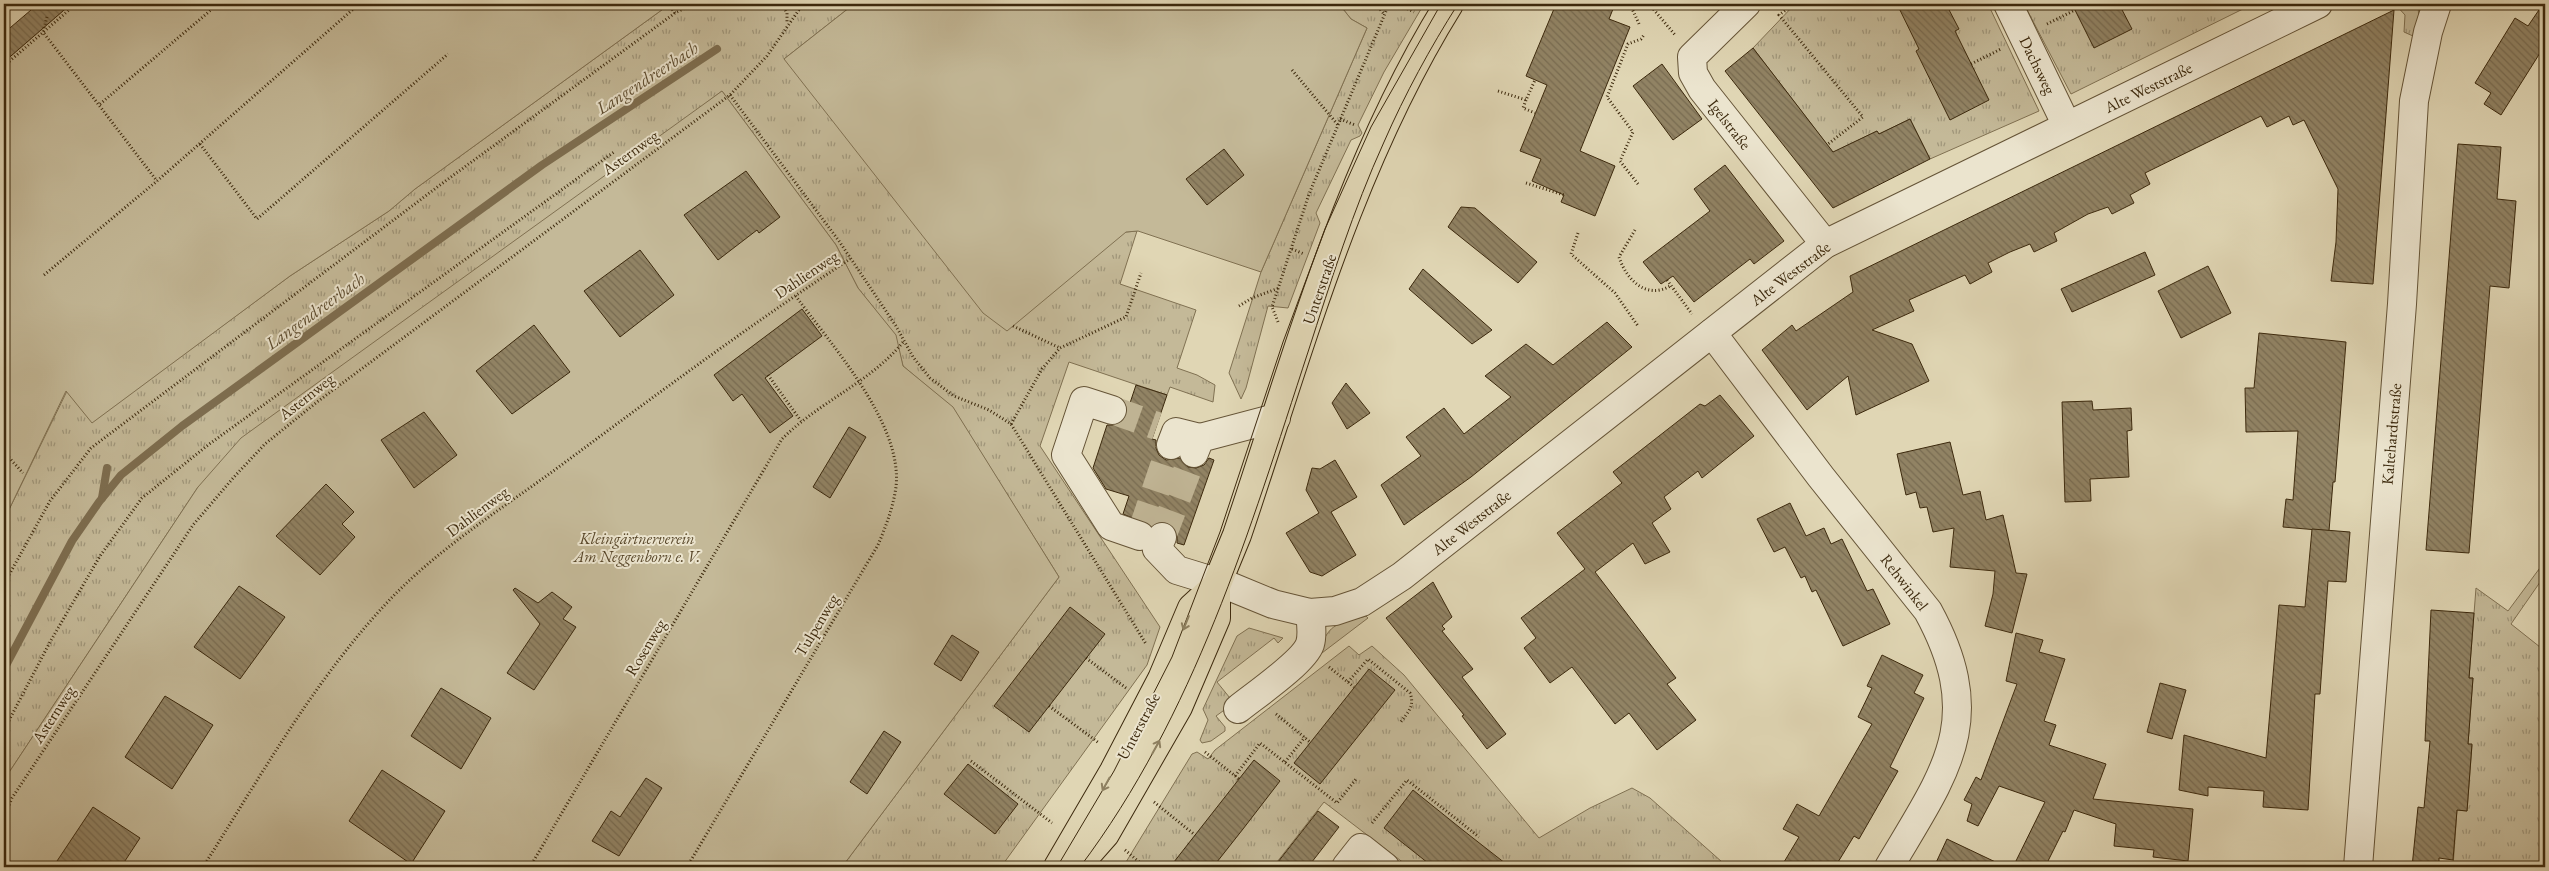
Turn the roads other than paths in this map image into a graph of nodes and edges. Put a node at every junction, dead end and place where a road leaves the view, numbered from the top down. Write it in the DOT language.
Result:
graph roads {
  1 [pos="1449,4"];
  2 [pos="1746,4"];
  3 [pos="2008,4"];
  4 [pos="2438,4"];
  5 [pos="2312,5"];
  6 [pos="2067,126"];
  7 [pos="1825,244"];
  8 [pos="1712,333"];
  9 [pos="1112,410"];
  10 [pos="1276,418"];
  11 [pos="1180,439"];
  12 [pos="1217,584"];
  13 [pos="1310,613"];
  14 [pos="1246,703"];
  15 [pos="1354,858"];
  16 [pos="1065,866"];
  17 [pos="1386,867"];
  18 [pos="1889,867"];
  19 [pos="2358,867"];
  1 -- 10 [label="main road, Unterstraße"];
  2 -- 7 [label="street, Igelstraße"];
  3 -- 6 [label="street, Dachsweg"];
  4 -- 19 [label="street, Kaltehardtstraße"];
  5 -- 6 [label="street, Alte Weststraße"];
  6 -- 7 [label="street, Alte Weststraße"];
  7 -- 8 [label="street, Alte Weststraße"];
  8 -- 13 [label="street, Alte Weststraße"];
  8 -- 18 [label="street, Rehwinkel"];
  9 -- 12 [label="street, Alte Weststraße"];
  10 -- 11 [label="street"];
  10 -- 12 [label="main road, Unterstraße"];
  12 -- 13 [label="street, Alte Weststraße"];
  12 -- 16 [label="main road, Unterstraße, one-way"];
  16 -- 12 [label="main road, Unterstraße, one-way"];
  13 -- 14 [label="street"];
  15 -- 17 [label="street"];
}
